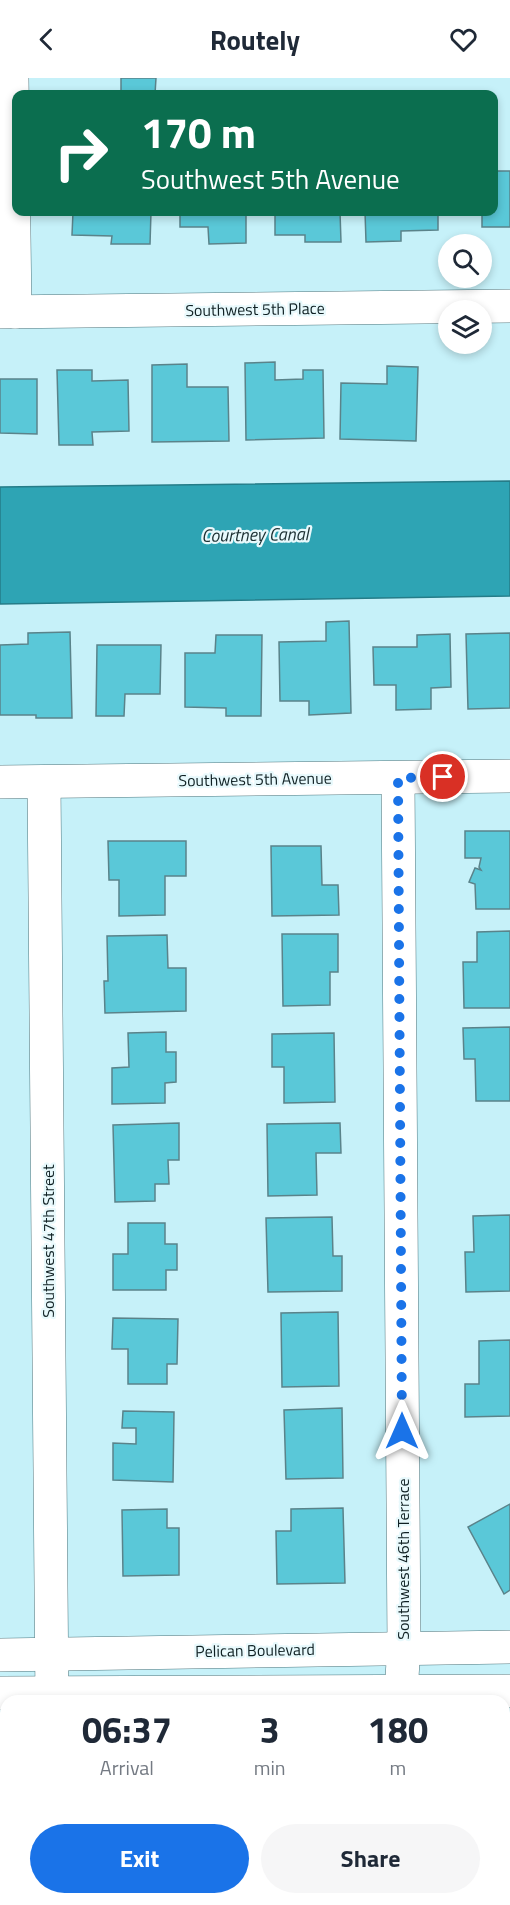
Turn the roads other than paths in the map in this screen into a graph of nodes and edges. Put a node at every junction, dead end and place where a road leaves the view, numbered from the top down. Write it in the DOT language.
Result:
graph roads {
  1 [pos="12,78"];
  2 [pos="510,306"];
  3 [pos="7,312"];
  4 [pos="510,776"];
  5 [pos="398,778"];
  6 [pos="0,782"];
  7 [pos="44,782"];
  8 [pos="404,1647"];
  9 [pos="510,1647"];
  10 [pos="51,1654"];
  11 [pos="0,1655"];
  12 [pos="510,1691"];
  13 [pos="401,1692"];
  14 [pos="0,1693"];
  15 [pos="26,1695"];
  16 [pos="52,1695"];
  17 [pos="192,1695"];
  1 -- 3 [label="street"];
  2 -- 3 [label="street, Southwest 5th Place"];
  4 -- 5 [label="street, Southwest 5th Avenue"];
  5 -- 7 [label="street, Southwest 5th Avenue"];
  5 -- 8 [label="street, Southwest 46th Terrace"];
  6 -- 7 [label="street, Southwest 5th Avenue"];
  7 -- 10 [label="street, Southwest 47th Street"];
  8 -- 9 [label="street, Pelican Boulevard"];
  8 -- 10 [label="street, Pelican Boulevard"];
  8 -- 13 [label="street, Southwest 46th Terrace"];
  10 -- 11 [label="street, Pelican Boulevard"];
  10 -- 16 [label="street, Southwest 47th Street"];
  12 -- 13 [label="street"];
  13 -- 17 [label="street"];
  14 -- 15 [label="street"];
}
